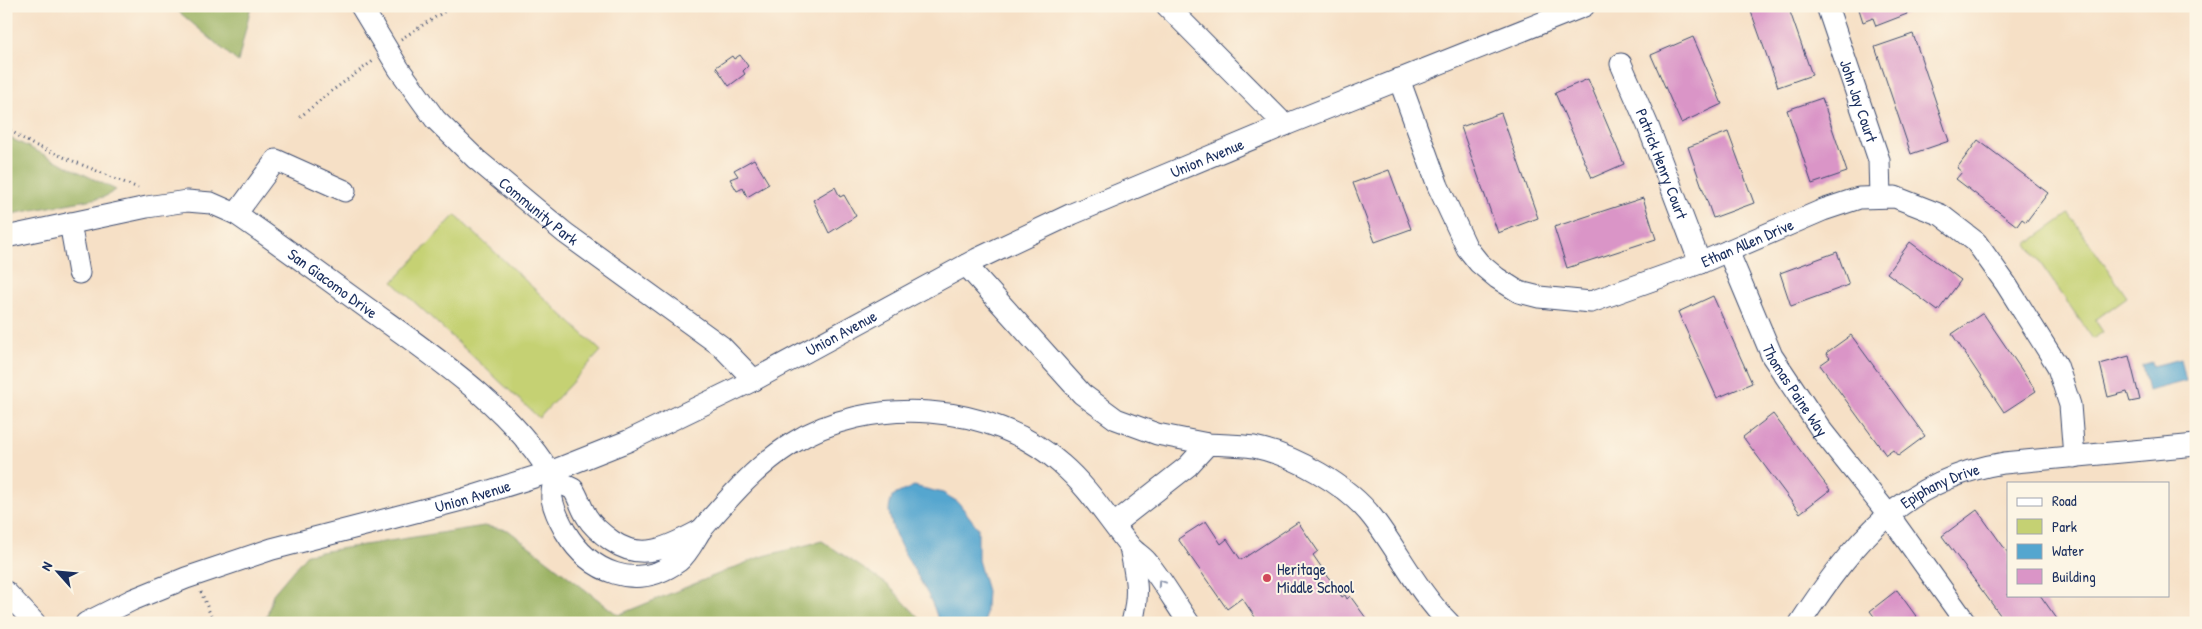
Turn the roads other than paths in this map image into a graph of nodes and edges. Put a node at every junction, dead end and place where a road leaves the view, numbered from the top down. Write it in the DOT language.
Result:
graph roads {
  1 [pos="361,6"];
  2 [pos="1166,6"];
  3 [pos="1584,6"];
  4 [pos="1827,6"];
  5 [pos="1621,64"];
  6 [pos="1399,79"];
  7 [pos="1285,125"];
  8 [pos="345,191"];
  9 [pos="1880,197"];
  10 [pos="236,214"];
  11 [pos="70,223"];
  12 [pos="6,237"];
  13 [pos="1728,251"];
  14 [pos="1700,263"];
  15 [pos="966,265"];
  16 [pos="79,273"];
  17 [pos="754,380"];
  18 [pos="1208,444"];
  19 [pos="2196,445"];
  20 [pos="2074,457"];
  21 [pos="552,476"];
  22 [pos="1888,514"];
  23 [pos="1114,524"];
  24 [pos="701,530"];
  25 [pos="1130,547"];
  26 [pos="6,592"];
  27 [pos="35,623"];
  28 [pos="86,623"];
  29 [pos="1132,623"];
  30 [pos="1188,623"];
  31 [pos="1449,623"];
  32 [pos="1800,623"];
  33 [pos="1966,623"];
  1 -- 17 [label="street, Community Park"];
  2 -- 7 [label="street"];
  3 -- 6 [label="street, Union Avenue"];
  4 -- 9 [label="street, John Jay Court"];
  5 -- 14 [label="street, Patrick Henry Court"];
  6 -- 7 [label="street, Union Avenue"];
  6 -- 14 [label="street, Ethan Allen Drive"];
  7 -- 15 [label="street, Union Avenue"];
  8 -- 10 [label="street"];
  9 -- 13 [label="street, Ethan Allen Drive"];
  9 -- 20 [label="street, Ethan Allen Drive"];
  10 -- 11 [label="street, San Giacomo Drive"];
  10 -- 21 [label="street, San Giacomo Drive"];
  11 -- 12 [label="street, San Giacomo Drive"];
  11 -- 16 [label="street"];
  13 -- 14 [label="street, Ethan Allen Drive"];
  13 -- 22 [label="street, Thomas Paine Way"];
  15 -- 17 [label="street, Union Avenue"];
  15 -- 18 [label="street"];
  17 -- 21 [label="street, Union Avenue"];
  18 -- 23 [label="street"];
  18 -- 31 [label="street"];
  19 -- 20 [label="street, Epiphany Drive"];
  20 -- 22 [label="street, Epiphany Drive"];
  21 -- 24 [label="street, San Giacomo Drive"];
  21 -- 24 [label="street"];
  21 -- 28 [label="street, Union Avenue"];
  22 -- 32 [label="street, Epiphany Drive"];
  22 -- 33 [label="street, Thomas Paine Way"];
  23 -- 24 [label="street"];
  23 -- 25 [label="street"];
  25 -- 29 [label="street"];
  30 -- 25 [label="street, one-way"];
  26 -- 27 [label="street"];
}
